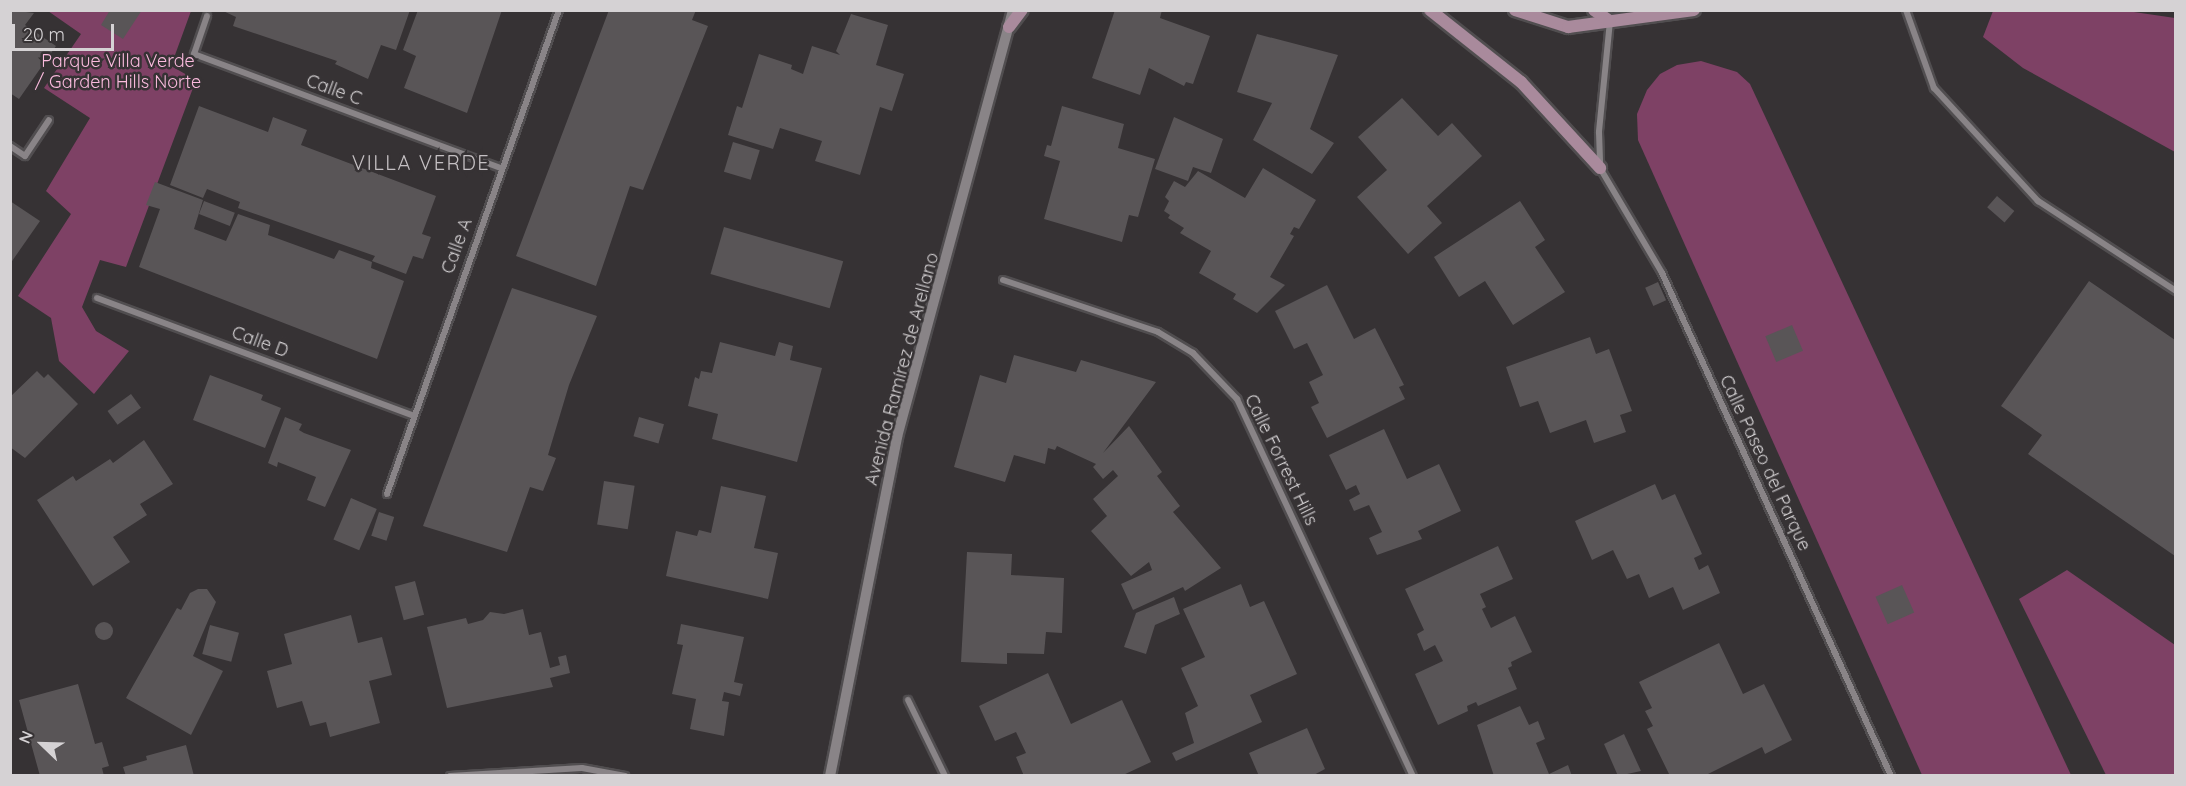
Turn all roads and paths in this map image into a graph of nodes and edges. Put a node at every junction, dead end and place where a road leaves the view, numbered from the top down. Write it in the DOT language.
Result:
graph roads {
  1 [pos="559,10"];
  2 [pos="1006,10"];
  3 [pos="1013,10"];
  4 [pos="1022,10"];
  5 [pos="1430,10"];
  6 [pos="1515,10"];
  7 [pos="1594,10"];
  8 [pos="1694,10"];
  9 [pos="1905,10"];
  10 [pos="207,16"];
  11 [pos="1610,21"];
  12 [pos="1009,27"];
  13 [pos="49,120"];
  14 [pos="10,146"];
  15 [pos="501,168"];
  16 [pos="1600,168"];
  17 [pos="1003,280"];
  18 [pos="2175,291"];
  19 [pos="97,298"];
  20 [pos="412,415"];
  21 [pos="387,494"];
  22 [pos="908,700"];
  23 [pos="450,776"];
  24 [pos="625,776"];
  25 [pos="830,776"];
  26 [pos="945,776"];
  27 [pos="1413,776"];
  28 [pos="1891,776"];
  1 -- 15 [label="street, Calle A"];
  2 -- 12 [label="main road"];
  3 -- 12 [label="street, Avenida Ramírez de Arellano"];
  4 -- 12 [label="main road"];
  5 -- 16 [label="main road"];
  6 -- 11 [label="main road"];
  7 -- 11 [label="main road"];
  8 -- 11 [label="main road"];
  9 -- 18 [label="street"];
  10 -- 15 [label="street, Calle C"];
  11 -- 16 [label="street"];
  12 -- 25 [label="street, Avenida Ramírez de Arellano"];
  13 -- 14 [label="street"];
  15 -- 20 [label="street, Calle A"];
  16 -- 28 [label="street, Calle Paseo del Parque"];
  17 -- 27 [label="street, Calle Forrest Hills"];
  19 -- 20 [label="street, Calle D"];
  20 -- 21 [label="street, Calle A"];
  22 -- 26 [label="street"];
  23 -- 24 [label="street"];
}
